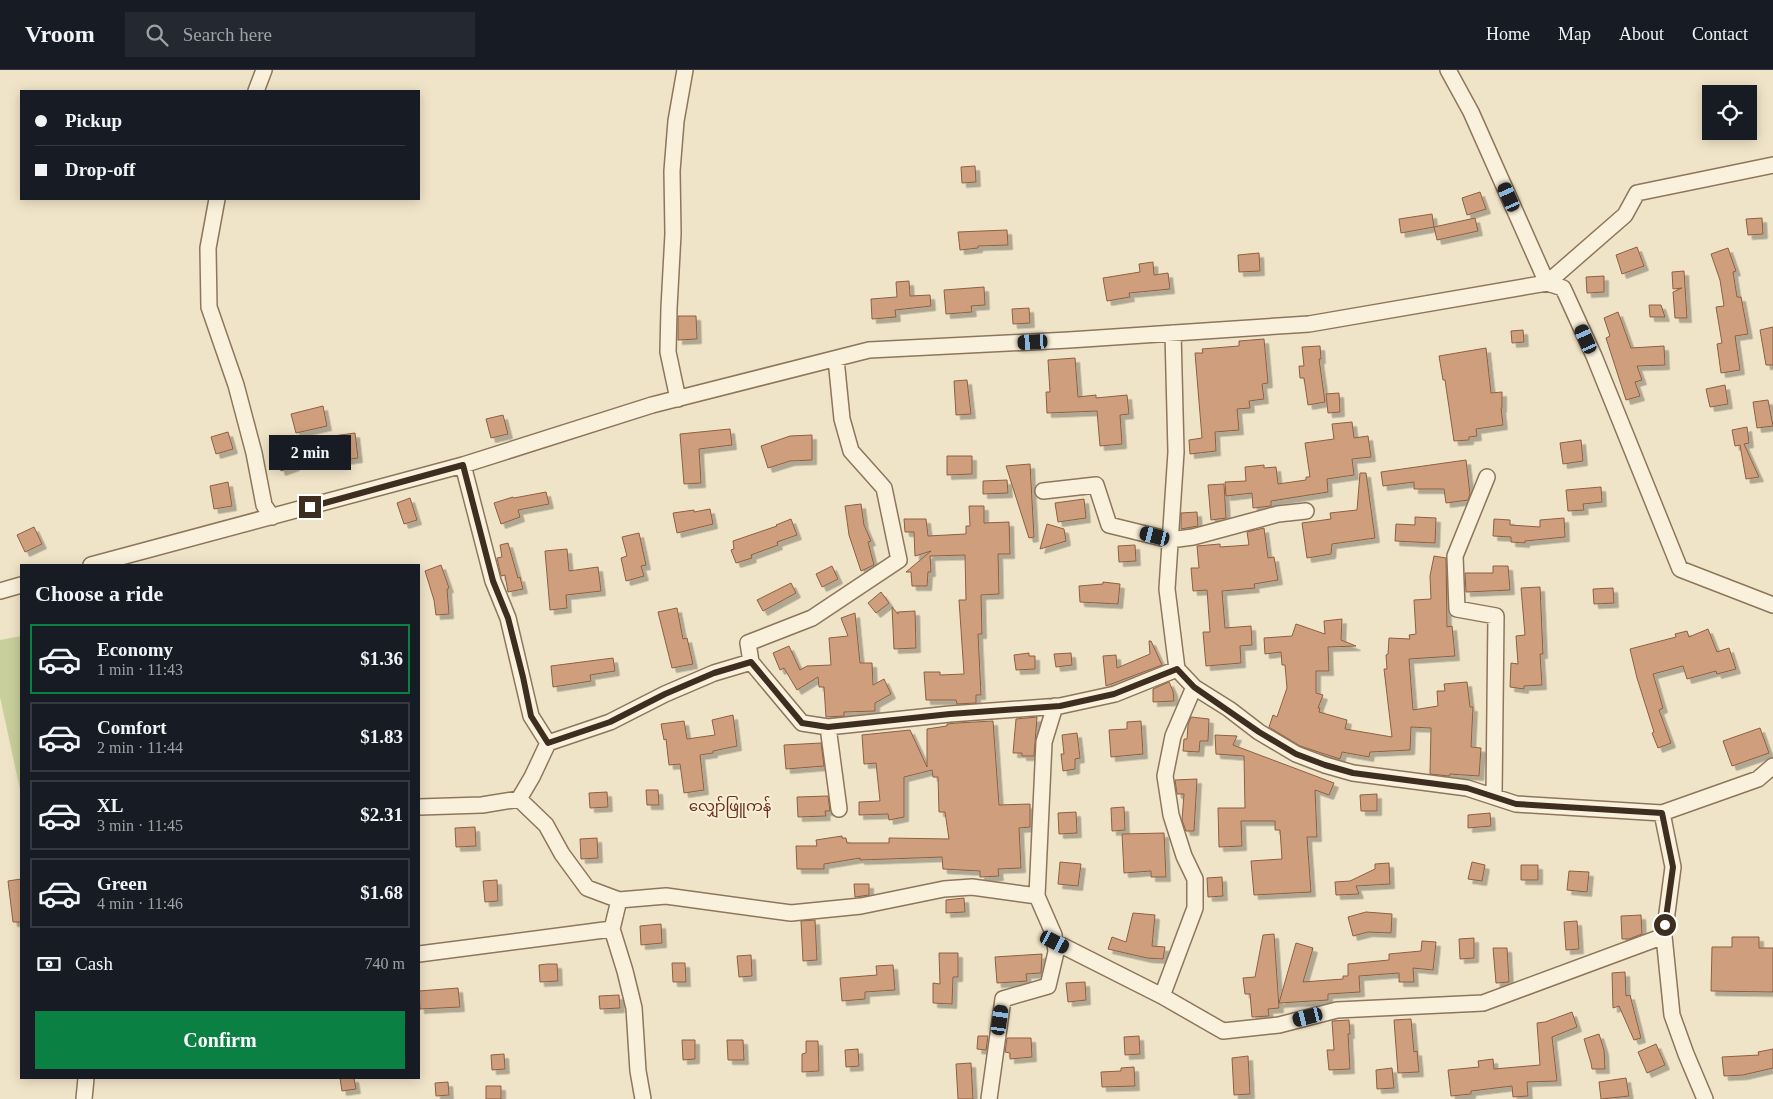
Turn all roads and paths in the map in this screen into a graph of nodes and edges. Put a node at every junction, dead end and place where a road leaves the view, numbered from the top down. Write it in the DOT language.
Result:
graph roads {
  1 [pos="264,70"];
  2 [pos="685,70"];
  3 [pos="1448,70"];
  4 [pos="256,90"];
  5 [pos="1773,165"];
  6 [pos="217,200"];
  7 [pos="1547,282"];
  8 [pos="1173,333"];
  9 [pos="836,359"];
  10 [pos="678,399"];
  11 [pos="463,465"];
  12 [pos="1487,477"];
  13 [pos="1043,491"];
  14 [pos="1306,510"];
  15 [pos="272,517"];
  16 [pos="1170,540"];
  17 [pos="110,562"];
  18 [pos="97,564"];
  19 [pos="20,585"];
  20 [pos="0,591"];
  21 [pos="1773,605"];
  22 [pos="751,662"];
  23 [pos="1177,669"];
  24 [pos="1194,687"];
  25 [pos="1054,706"];
  26 [pos="828,727"];
  27 [pos="548,743"];
  28 [pos="1773,766"];
  29 [pos="1494,796"];
  30 [pos="519,799"];
  31 [pos="420,807"];
  32 [pos="838,808"];
  33 [pos="1662,813"];
  34 [pos="1037,896"];
  35 [pos="619,900"];
  36 [pos="612,929"];
  37 [pos="1664,936"];
  38 [pos="1055,942"];
  39 [pos="420,954"];
  40 [pos="1162,996"];
  41 [pos="86,1079"];
  42 [pos="84,1099"];
  43 [pos="643,1099"];
  44 [pos="989,1099"];
  45 [pos="1705,1099"];
  1 -- 4 [label="street"];
  2 -- 10 [label="street"];
  3 -- 7 [label="street"];
  5 -- 7 [label="street"];
  6 -- 15 [label="street"];
  7 -- 8 [label="street"];
  7 -- 21 [label="street"];
  8 -- 9 [label="street"];
  8 -- 16 [label="street"];
  9 -- 10 [label="street"];
  9 -- 22 [label="street"];
  10 -- 11 [label="street"];
  11 -- 15 [label="street"];
  11 -- 27 [label="street"];
  12 -- 29 [label="street"];
  13 -- 16 [label="street"];
  14 -- 16 [label="street"];
  15 -- 17 [label="street"];
  16 -- 23 [label="street"];
  17 -- 18 [label="street"];
  19 -- 20 [label="street"];
  22 -- 26 [label="street"];
  22 -- 27 [label="street"];
  23 -- 24 [label="street"];
  23 -- 25 [label="street"];
  24 -- 29 [label="street"];
  24 -- 40 [label="street"];
  25 -- 26 [label="street"];
  25 -- 34 [label="street"];
  26 -- 32 [label="street"];
  27 -- 30 [label="street"];
  28 -- 33 [label="street"];
  29 -- 33 [label="street"];
  30 -- 31 [label="street"];
  30 -- 35 [label="street"];
  33 -- 37 [label="street"];
  34 -- 35 [label="street"];
  34 -- 38 [label="street"];
  35 -- 36 [label="street"];
  36 -- 39 [label="street"];
  36 -- 43 [label="street"];
  37 -- 40 [label="street"];
  37 -- 45 [label="street"];
  38 -- 40 [label="street"];
  38 -- 44 [label="street"];
  41 -- 42 [label="street"];
}
